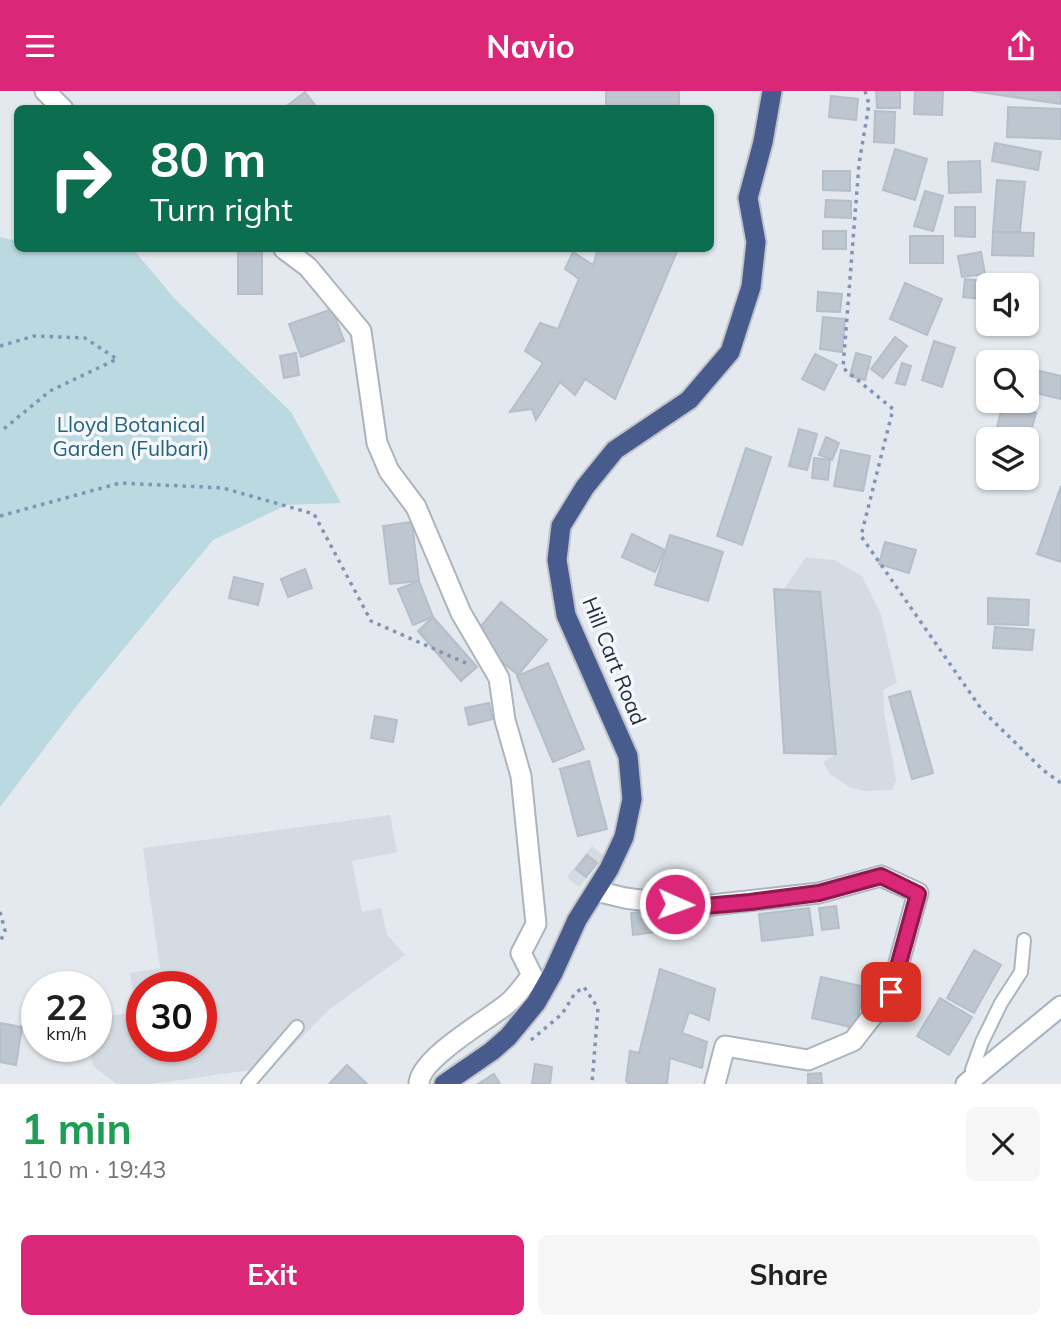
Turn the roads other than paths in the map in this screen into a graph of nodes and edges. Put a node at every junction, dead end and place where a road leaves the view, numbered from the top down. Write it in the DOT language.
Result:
graph roads {
  1 [pos="46,91"];
  2 [pos="772,91"];
  3 [pos="59,105"];
  4 [pos="288,252"];
  5 [pos="596,891"];
  6 [pos="1024,940"];
  7 [pos="1061,1006"];
  8 [pos="297,1027"];
  9 [pos="969,1081"];
  10 [pos="248,1084"];
  11 [pos="419,1084"];
  12 [pos="444,1084"];
  13 [pos="715,1084"];
  1 -- 3 [label="street"];
  2 -- 5 [label="highway, Hill Cart Road"];
  4 -- 11 [label="street"];
  5 -- 12 [label="highway, Hill Cart Road"];
  5 -- 13 [label="street"];
  6 -- 9 [label="lane"];
  7 -- 9 [label="street"];
  8 -- 10 [label="lane"];
}
